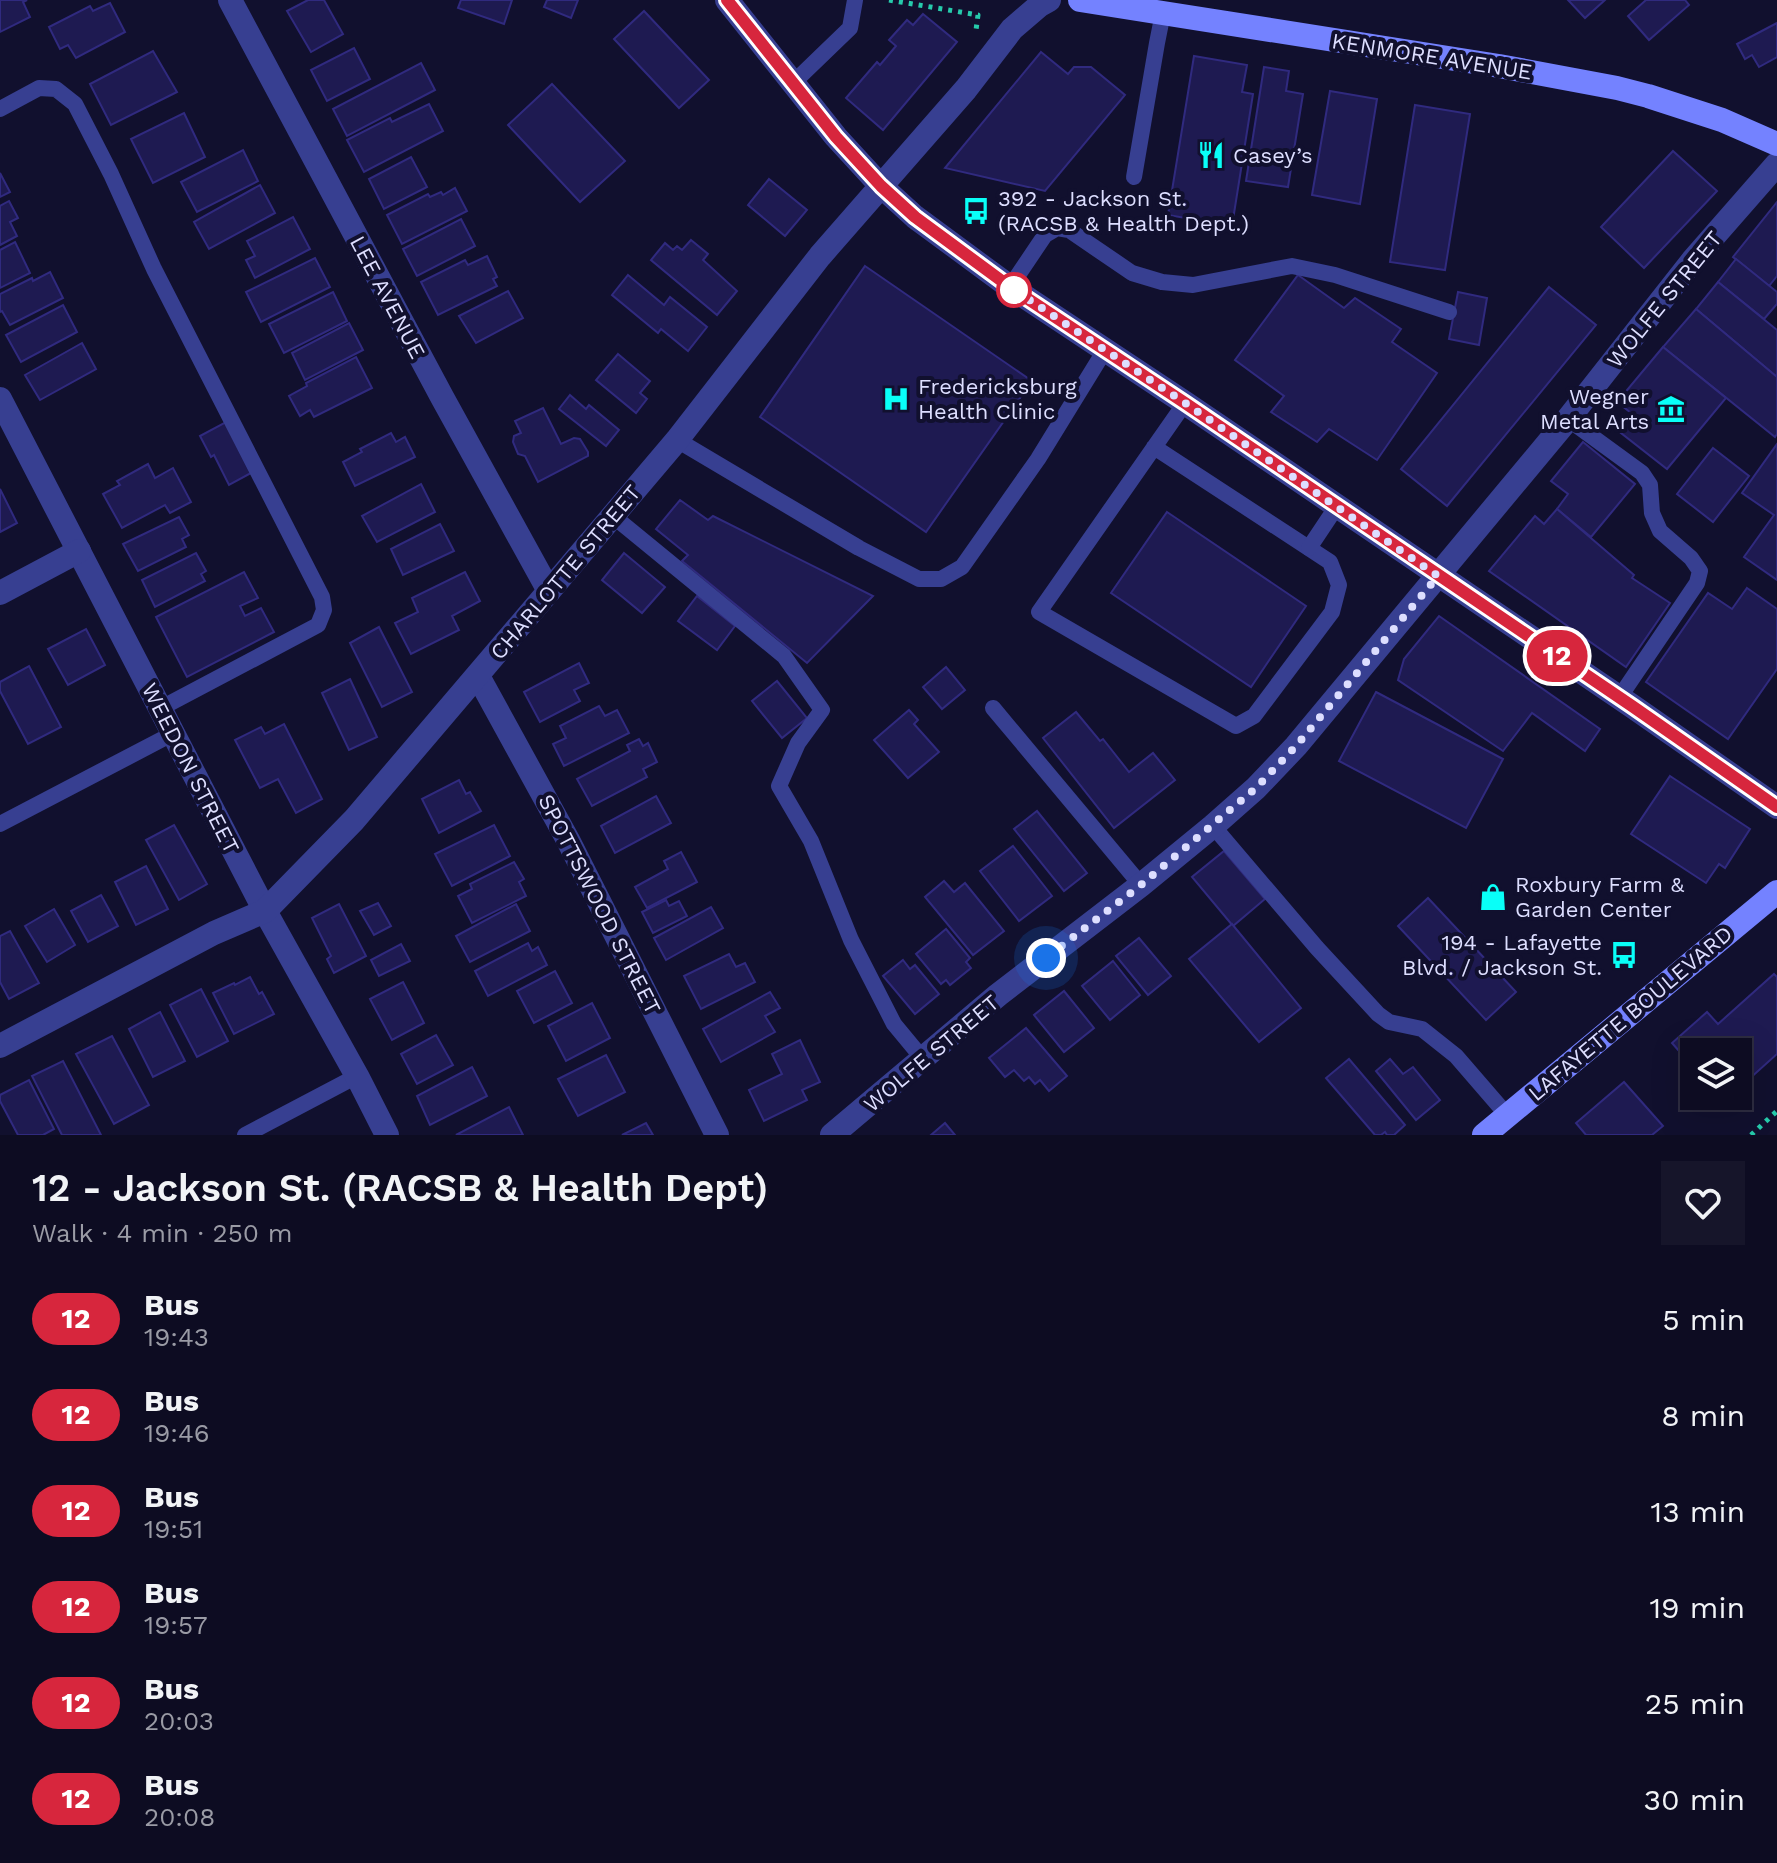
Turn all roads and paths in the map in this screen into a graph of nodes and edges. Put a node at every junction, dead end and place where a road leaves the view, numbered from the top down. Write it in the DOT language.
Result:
graph roads {
  1 [pos="230,0"];
  2 [pos="727,0"];
  3 [pos="855,0"];
  4 [pos="889,0"];
  5 [pos="1049,0"];
  6 [pos="1080,0"];
  7 [pos="1163,13"];
  8 [pos="976,31"];
  9 [pos="793,83"];
  10 [pos="0,109"];
  11 [pos="1777,144"];
  12 [pos="1777,164"];
  13 [pos="1134,177"];
  14 [pos="881,186"];
  15 [pos="1010,287"];
  16 [pos="1449,312"];
  17 [pos="1105,350"];
  18 [pos="0,399"];
  19 [pos="1185,403"];
  20 [pos="1568,419"];
  21 [pos="677,440"];
  22 [pos="1154,447"];
  23 [pos="1337,506"];
  24 [pos="613,516"];
  25 [pos="1309,548"];
  26 [pos="79,551"];
  27 [pos="1438,576"];
  28 [pos="549,591"];
  29 [pos="0,593"];
  30 [pos="478,676"];
  31 [pos="1619,698"];
  32 [pos="161,708"];
  33 [pos="993,708"];
  34 [pos="174,733"];
  35 [pos="1777,807"];
  36 [pos="0,824"];
  37 [pos="1213,826"];
  38 [pos="1141,885"];
  39 [pos="1777,892"];
  40 [pos="265,911"];
  41 [pos="0,1046"];
  42 [pos="923,1059"];
  43 [pos="357,1076"];
  44 [pos="1777,1111"];
  45 [pos="1507,1115"];
  46 [pos="245,1135"];
  47 [pos="387,1135"];
  48 [pos="717,1135"];
  49 [pos="832,1135"];
  50 [pos="1484,1135"];
  51 [pos="1751,1135"];
  1 -- 28 [label="street, LEE AVENUE"];
  2 -- 9 [label="street"];
  3 -- 9 [label="lane"];
  4 -- 8 [label="path"];
  5 -- 14 [label="street, CHARLOTTE STREET"];
  6 -- 7 [label="street, KENMORE AVENUE"];
  7 -- 11 [label="street, KENMORE AVENUE"];
  7 -- 13 [label="lane"];
  9 -- 14 [label="street"];
  10 -- 32 [label="lane"];
  12 -- 20 [label="street, WOLFE STREET"];
  14 -- 15 [label="street"];
  14 -- 21 [label="street, CHARLOTTE STREET"];
  15 -- 16 [label="lane"];
  15 -- 17 [label="street"];
  17 -- 19 [label="street"];
  17 -- 21 [label="lane"];
  18 -- 26 [label="street, WEEDON STREET"];
  19 -- 22 [label="lane"];
  19 -- 23 [label="street"];
  20 -- 27 [label="street, WOLFE STREET"];
  20 -- 31 [label="lane"];
  21 -- 24 [label="street, CHARLOTTE STREET"];
  22 -- 25 [label="lane"];
  22 -- 25 [label="lane"];
  23 -- 25 [label="lane"];
  23 -- 27 [label="street"];
  24 -- 28 [label="street, CHARLOTTE STREET"];
  24 -- 42 [label="lane"];
  26 -- 29 [label="street"];
  26 -- 32 [label="street, WEEDON STREET"];
  27 -- 31 [label="street"];
  27 -- 37 [label="street, WOLFE STREET"];
  28 -- 30 [label="street, CHARLOTTE STREET"];
  30 -- 40 [label="street, CHARLOTTE STREET"];
  30 -- 48 [label="street, SPOTTSWOOD STREET"];
  31 -- 35 [label="street"];
  32 -- 34 [label="street, WEEDON STREET"];
  33 -- 38 [label="lane"];
  34 -- 36 [label="lane"];
  34 -- 40 [label="street, WEEDON STREET"];
  37 -- 38 [label="street, WOLFE STREET"];
  37 -- 45 [label="lane"];
  38 -- 42 [label="street, WOLFE STREET"];
  39 -- 45 [label="street, LAFAYETTE BOULEVARD"];
  40 -- 41 [label="street, CHARLOTTE STREET"];
  40 -- 43 [label="street, WEEDON STREET"];
  42 -- 49 [label="street, WOLFE STREET"];
  43 -- 46 [label="lane"];
  43 -- 47 [label="street, WEEDON STREET"];
  44 -- 51 [label="path"];
  45 -- 50 [label="street, LAFAYETTE BOULEVARD"];
}
